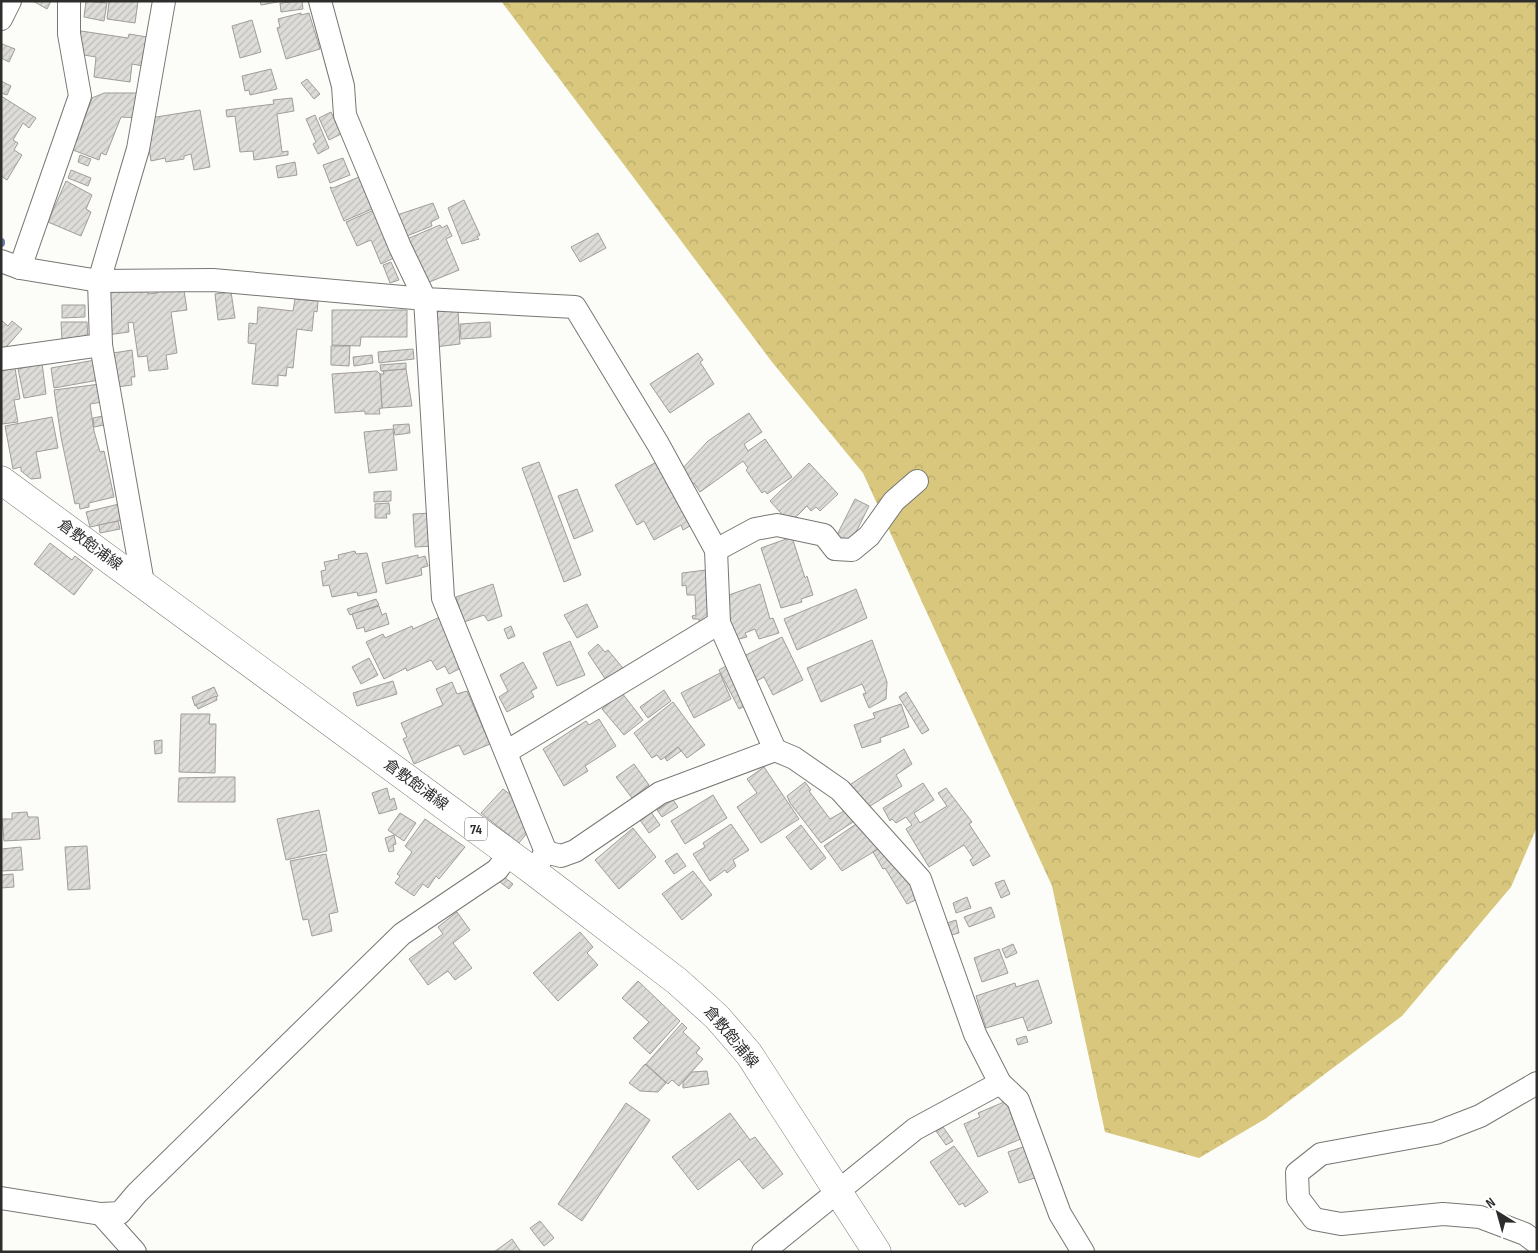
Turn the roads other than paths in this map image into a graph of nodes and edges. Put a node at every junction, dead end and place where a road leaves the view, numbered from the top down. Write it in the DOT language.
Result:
graph roads {
  1 [pos="10,1"];
  2 [pos="69,1"];
  3 [pos="164,1"];
  4 [pos="320,1"];
  5 [pos="1,19"];
  6 [pos="11,264"];
  7 [pos="99,281"];
  8 [pos="426,299"];
  9 [pos="101,345"];
  10 [pos="1,359"];
  11 [pos="1,480"];
  12 [pos="917,481"];
  13 [pos="716,550"];
  14 [pos="143,583"];
  15 [pos="719,623"];
  16 [pos="775,750"];
  17 [pos="506,752"];
  18 [pos="509,854"];
  19 [pos="540,861"];
  20 [pos="1000,1083"];
  21 [pos="1537,1083"];
  22 [pos="837,1190"];
  23 [pos="1,1198"];
  24 [pos="101,1214"];
  25 [pos="1537,1243"];
  26 [pos="135,1252"];
  27 [pos="763,1252"];
  28 [pos="877,1252"];
  29 [pos="1083,1252"];
  1 -- 5 [label="street"];
  2 -- 6 [label="street"];
  3 -- 7 [label="street"];
  4 -- 8 [label="street"];
  6 -- 7 [label="street"];
  7 -- 8 [label="street"];
  7 -- 9 [label="street"];
  8 -- 13 [label="street"];
  8 -- 17 [label="street"];
  9 -- 10 [label="street"];
  9 -- 14 [label="street"];
  11 -- 14 [label="main road, 倉敷飽浦線 / 74"];
  12 -- 13 [label="street"];
  13 -- 15 [label="street"];
  14 -- 18 [label="main road, 倉敷飽浦線 / 74"];
  15 -- 16 [label="street"];
  15 -- 17 [label="street"];
  16 -- 19 [label="street"];
  16 -- 20 [label="street"];
  17 -- 19 [label="street"];
  18 -- 19 [label="main road, 倉敷飽浦線 / 74"];
  18 -- 24 [label="street"];
  19 -- 22 [label="main road, 倉敷飽浦線 / 74"];
  20 -- 22 [label="street"];
  20 -- 29 [label="street"];
  21 -- 25 [label="street"];
  22 -- 27 [label="street"];
  22 -- 28 [label="main road, 倉敷飽浦線 / 74"];
  23 -- 24 [label="street"];
  24 -- 26 [label="street"];
}
